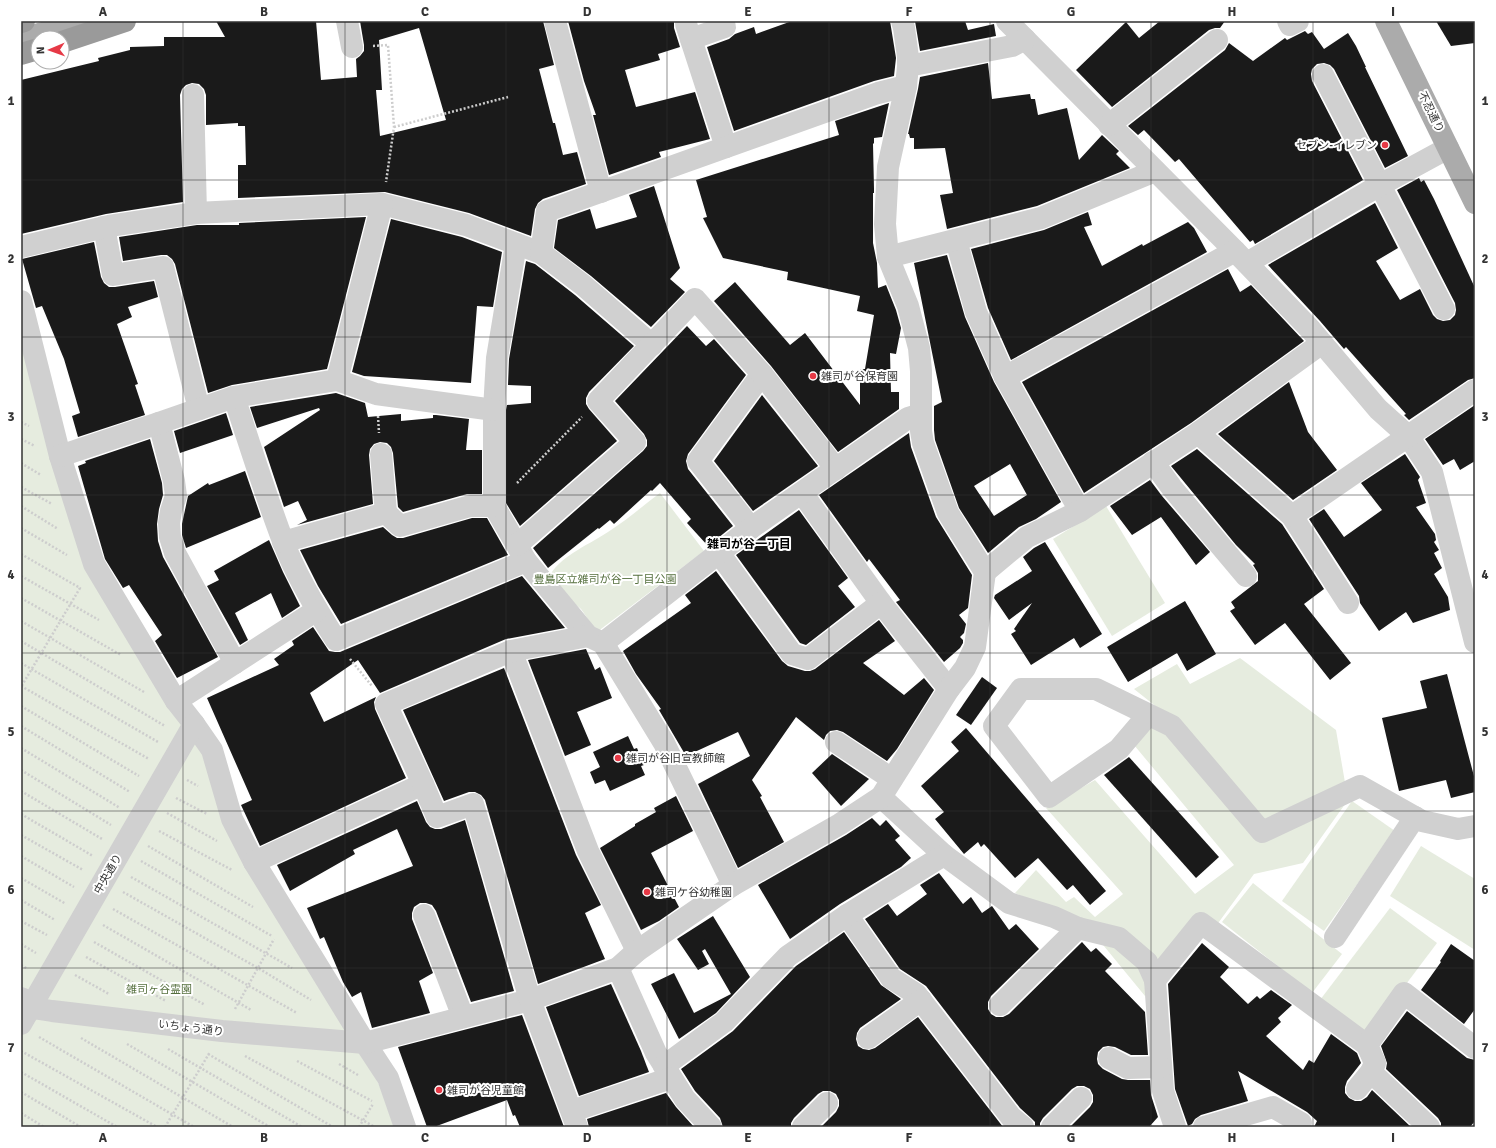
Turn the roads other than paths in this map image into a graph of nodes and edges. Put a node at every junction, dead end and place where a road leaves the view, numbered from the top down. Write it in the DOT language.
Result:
graph roads {
  1 [pos="24,21"];
  2 [pos="85,21"];
  3 [pos="125,21"];
  4 [pos="347,21"];
  5 [pos="555,21"];
  6 [pos="723,21"];
  7 [pos="902,21"];
  8 [pos="1007,21"];
  9 [pos="1288,21"];
  10 [pos="1298,21"];
  11 [pos="1386,21"];
  12 [pos="21,22"];
  13 [pos="21,39"];
  14 [pos="70,39"];
  15 [pos="1025,39"];
  16 [pos="1217,40"];
  17 [pos="352,47"];
  18 [pos="1323,75"];
  19 [pos="907,76"];
  20 [pos="194,95"];
  21 [pos="1109,125"];
  22 [pos="726,147"];
  23 [pos="1448,148"];
  24 [pos="1155,171"];
  25 [pos="1380,185"];
  26 [pos="1472,190"];
  27 [pos="601,192"];
  28 [pos="382,204"];
  29 [pos="196,213"];
  30 [pos="104,227"];
  31 [pos="956,240"];
  32 [pos="516,244"];
  33 [pos="21,247"];
  34 [pos="541,253"];
  35 [pos="888,257"];
  36 [pos="1241,257"];
  37 [pos="21,301"];
  38 [pos="1444,309"];
  39 [pos="1322,343"];
  40 [pos="652,345"];
  41 [pos="762,374"];
  42 [pos="1006,377"];
  43 [pos="337,380"];
  44 [pos="1475,390"];
  45 [pos="234,397"];
  46 [pos="199,408"];
  47 [pos="494,410"];
  48 [pos="921,414"];
  49 [pos="159,423"];
  50 [pos="1198,433"];
  51 [pos="1408,436"];
  52 [pos="381,454"];
  53 [pos="60,456"];
  54 [pos="1153,462"];
  55 [pos="836,469"];
  56 [pos="802,493"];
  57 [pos="494,506"];
  58 [pos="1080,511"];
  59 [pos="386,513"];
  60 [pos="1292,516"];
  61 [pos="751,528"];
  62 [pos="283,542"];
  63 [pos="522,553"];
  64 [pos="719,553"];
  65 [pos="986,572"];
  66 [pos="1246,576"];
  67 [pos="881,603"];
  68 [pos="1348,603"];
  69 [pos="317,610"];
  70 [pos="595,640"];
  71 [pos="1475,642"];
  72 [pos="511,651"];
  73 [pos="235,663"];
  74 [pos="949,689"];
  75 [pos="176,702"];
  76 [pos="1148,715"];
  77 [pos="836,742"];
  78 [pos="423,784"];
  79 [pos="886,788"];
  80 [pos="1415,817"];
  81 [pos="1475,826"];
  82 [pos="130,835"];
  83 [pos="944,855"];
  84 [pos="245,867"];
  85 [pos="733,885"];
  86 [pos="424,915"];
  87 [pos="847,915"];
  88 [pos="1078,928"];
  89 [pos="1335,937"];
  90 [pos="638,951"];
  91 [pos="618,968"];
  92 [pos="1154,980"];
  93 [pos="530,1000"];
  94 [pos="921,1000"];
  95 [pos="26,1002"];
  96 [pos="1000,1004"];
  97 [pos="463,1017"];
  98 [pos="28,1029"];
  99 [pos="868,1038"];
  100 [pos="365,1043"];
  101 [pos="1367,1045"];
  102 [pos="1475,1048"];
  103 [pos="1109,1058"];
  104 [pos="1161,1067"];
  105 [pos="668,1072"];
  106 [pos="1371,1072"];
  107 [pos="1357,1089"];
  108 [pos="1081,1098"];
  109 [pos="827,1103"];
  110 [pos="575,1119"];
  111 [pos="1013,1124"];
  112 [pos="405,1127"];
  113 [pos="711,1127"];
  114 [pos="803,1127"];
  115 [pos="1052,1127"];
  116 [pos="1175,1127"];
  117 [pos="1204,1127"];
  118 [pos="1298,1127"];
  119 [pos="1429,1127"];
  1 -- 12 [label="highway"];
  2 -- 13 [label="main road"];
  3 -- 14 [label="highway"];
  4 -- 17 [label="street"];
  5 -- 27 [label="street"];
  6 -- 22 [label="street"];
  7 -- 19 [label="street"];
  8 -- 15 [label="street"];
  9 -- 10 [label="street"];
  11 -- 23 [label="main road, 不忍通り"];
  15 -- 19 [label="street"];
  15 -- 21 [label="street"];
  16 -- 21 [label="street"];
  18 -- 25 [label="street"];
  19 -- 22 [label="street"];
  19 -- 35 [label="street"];
  20 -- 29 [label="street"];
  21 -- 24 [label="street"];
  22 -- 27 [label="street"];
  23 -- 25 [label="street"];
  23 -- 26 [label="main road, 不忍通り"];
  24 -- 31 [label="street"];
  24 -- 36 [label="street"];
  25 -- 36 [label="street"];
  25 -- 38 [label="street"];
  27 -- 34 [label="street"];
  28 -- 29 [label="street"];
  28 -- 32 [label="street"];
  28 -- 43 [label="street"];
  29 -- 30 [label="street"];
  30 -- 33 [label="street"];
  30 -- 46 [label="street"];
  31 -- 35 [label="street"];
  31 -- 42 [label="street"];
  32 -- 34 [label="street"];
  32 -- 47 [label="street"];
  34 -- 40 [label="street"];
  35 -- 48 [label="street"];
  36 -- 39 [label="street"];
  36 -- 42 [label="street"];
  37 -- 53 [label="street"];
  39 -- 50 [label="street"];
  39 -- 51 [label="street"];
  40 -- 41 [label="street"];
  40 -- 63 [label="street"];
  41 -- 55 [label="street"];
  41 -- 61 [label="street"];
  42 -- 58 [label="street"];
  43 -- 45 [label="street"];
  43 -- 47 [label="street"];
  44 -- 51 [label="street"];
  45 -- 46 [label="street"];
  45 -- 62 [label="street"];
  46 -- 49 [label="street"];
  47 -- 57 [label="street"];
  48 -- 55 [label="street"];
  48 -- 65 [label="street"];
  49 -- 53 [label="street"];
  49 -- 73 [label="street"];
  50 -- 54 [label="street"];
  50 -- 60 [label="street"];
  51 -- 60 [label="street"];
  51 -- 71 [label="street"];
  52 -- 59 [label="street"];
  53 -- 75 [label="street"];
  54 -- 58 [label="street"];
  54 -- 66 [label="street"];
  55 -- 56 [label="street"];
  56 -- 61 [label="street"];
  56 -- 67 [label="street"];
  57 -- 59 [label="street"];
  57 -- 63 [label="street"];
  58 -- 65 [label="street"];
  59 -- 62 [label="street"];
  60 -- 68 [label="street"];
  61 -- 64 [label="street"];
  62 -- 69 [label="street"];
  63 -- 69 [label="street"];
  63 -- 70 [label="street"];
  64 -- 67 [label="street"];
  64 -- 70 [label="street"];
  65 -- 74 [label="street"];
  67 -- 74 [label="street"];
  69 -- 73 [label="street"];
  70 -- 72 [label="street"];
  70 -- 85 [label="street"];
  72 -- 78 [label="street"];
  72 -- 90 [label="street"];
  73 -- 75 [label="street"];
  74 -- 79 [label="street"];
  75 -- 82 [label="street"];
  76 -- 76 [label="street"];
  76 -- 80 [label="street"];
  77 -- 79 [label="street"];
  78 -- 84 [label="street"];
  78 -- 93 [label="street"];
  79 -- 83 [label="street"];
  79 -- 85 [label="street"];
  80 -- 81 [label="street"];
  80 -- 89 [label="street"];
  82 -- 84 [label="street"];
  82 -- 95 [label="street"];
  83 -- 87 [label="street"];
  83 -- 88 [label="street"];
  84 -- 100 [label="street"];
  85 -- 90 [label="street"];
  86 -- 97 [label="street"];
  87 -- 94 [label="street"];
  87 -- 105 [label="street"];
  88 -- 92 [label="street"];
  88 -- 96 [label="street"];
  90 -- 91 [label="street"];
  91 -- 93 [label="street, いちょう通り"];
  91 -- 105 [label="street"];
  92 -- 101 [label="street"];
  92 -- 104 [label="street"];
  93 -- 97 [label="street, いちょう通り"];
  93 -- 110 [label="street"];
  94 -- 99 [label="street"];
  94 -- 111 [label="street"];
  95 -- 98 [label="street"];
  95 -- 100 [label="street, いちょう通り"];
  97 -- 100 [label="street, いちょう通り"];
  100 -- 112 [label="street"];
  101 -- 102 [label="street"];
  101 -- 106 [label="street"];
  103 -- 104 [label="street"];
  104 -- 116 [label="street"];
  105 -- 110 [label="street"];
  105 -- 113 [label="street"];
  106 -- 107 [label="street"];
  106 -- 119 [label="street"];
  108 -- 115 [label="street"];
  109 -- 114 [label="street"];
  117 -- 118 [label="street"];
}
